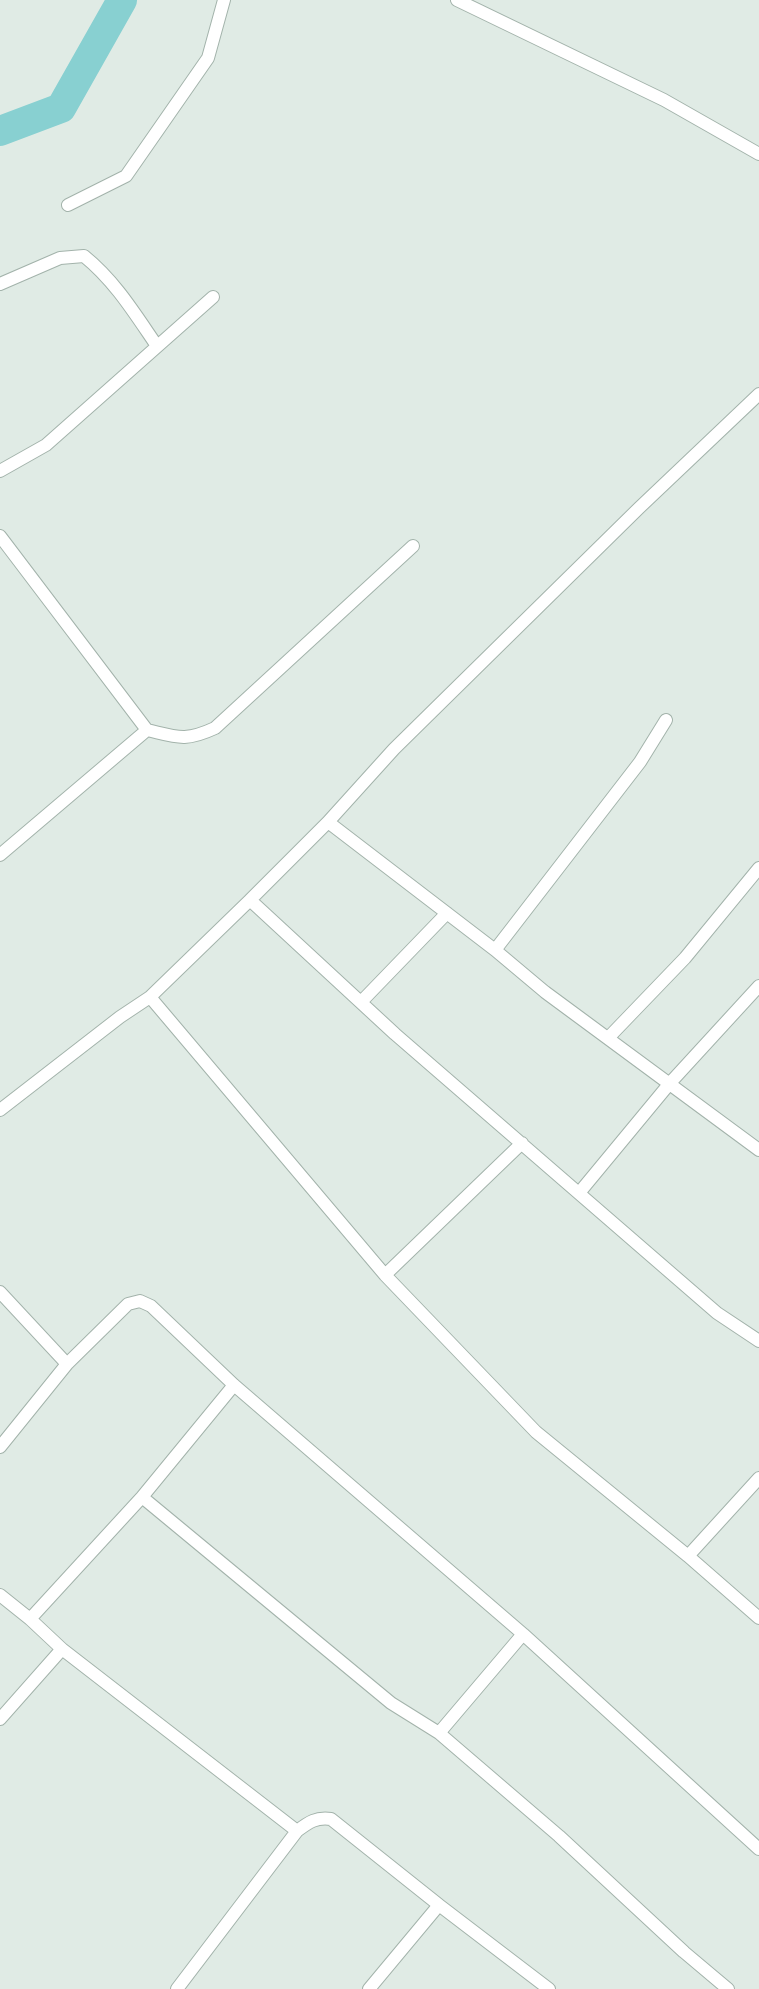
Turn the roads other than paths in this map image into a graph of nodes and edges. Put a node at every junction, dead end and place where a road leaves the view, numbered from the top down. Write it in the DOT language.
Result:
graph roads {
  1 [pos="224,0"];
  2 [pos="457,0"];
  3 [pos="759,154"];
  4 [pos="68,205"];
  5 [pos="0,284"];
  6 [pos="213,297"];
  7 [pos="157,346"];
  8 [pos="759,394"];
  9 [pos="0,471"];
  10 [pos="0,536"];
  11 [pos="412,546"];
  12 [pos="666,720"];
  13 [pos="147,730"];
  14 [pos="328,822"];
  15 [pos="0,855"];
  16 [pos="759,868"];
  17 [pos="250,900"];
  18 [pos="447,913"];
  19 [pos="495,950"];
  20 [pos="759,986"];
  21 [pos="150,997"];
  22 [pos="362,1002"];
  23 [pos="609,1037"];
  24 [pos="670,1083"];
  25 [pos="0,1110"];
  26 [pos="522,1143"];
  27 [pos="759,1150"];
  28 [pos="580,1193"];
  29 [pos="385,1275"];
  30 [pos="0,1292"];
  31 [pos="759,1341"];
  32 [pos="67,1364"];
  33 [pos="234,1385"];
  34 [pos="0,1447"];
  35 [pos="759,1478"];
  36 [pos="142,1497"];
  37 [pos="688,1556"];
  38 [pos="0,1595"];
  39 [pos="759,1618"];
  40 [pos="30,1619"];
  41 [pos="523,1634"];
  42 [pos="62,1649"];
  43 [pos="0,1719"];
  44 [pos="438,1734"];
  45 [pos="297,1831"];
  46 [pos="759,1849"];
  47 [pos="439,1905"];
  48 [pos="178,1989"];
  49 [pos="369,1989"];
  50 [pos="549,1989"];
  51 [pos="728,1989"];
  1 -- 4 [label="street"];
  2 -- 3 [label="street"];
  5 -- 7 [label="street"];
  6 -- 7 [label="street"];
  7 -- 9 [label="street"];
  8 -- 14 [label="street"];
  10 -- 13 [label="street"];
  11 -- 13 [label="street"];
  12 -- 19 [label="street"];
  13 -- 15 [label="street"];
  14 -- 17 [label="street"];
  14 -- 18 [label="street"];
  16 -- 23 [label="street"];
  17 -- 21 [label="street"];
  17 -- 22 [label="street"];
  18 -- 19 [label="street"];
  18 -- 22 [label="street"];
  19 -- 23 [label="street"];
  20 -- 24 [label="street"];
  21 -- 25 [label="street"];
  21 -- 29 [label="street"];
  22 -- 26 [label="street"];
  23 -- 24 [label="street"];
  24 -- 27 [label="street"];
  24 -- 28 [label="street"];
  26 -- 28 [label="street"];
  26 -- 29 [label="street"];
  28 -- 31 [label="street"];
  29 -- 37 [label="street"];
  30 -- 32 [label="street"];
  32 -- 33 [label="street"];
  32 -- 34 [label="street"];
  33 -- 36 [label="street"];
  33 -- 41 [label="street"];
  35 -- 37 [label="street"];
  36 -- 40 [label="street"];
  36 -- 44 [label="street"];
  37 -- 39 [label="street"];
  38 -- 40 [label="street"];
  40 -- 42 [label="street"];
  41 -- 44 [label="street"];
  41 -- 46 [label="street"];
  42 -- 43 [label="street"];
  42 -- 45 [label="street"];
  44 -- 51 [label="street"];
  45 -- 47 [label="street"];
  45 -- 48 [label="street"];
  47 -- 49 [label="street"];
  47 -- 50 [label="street"];
}
